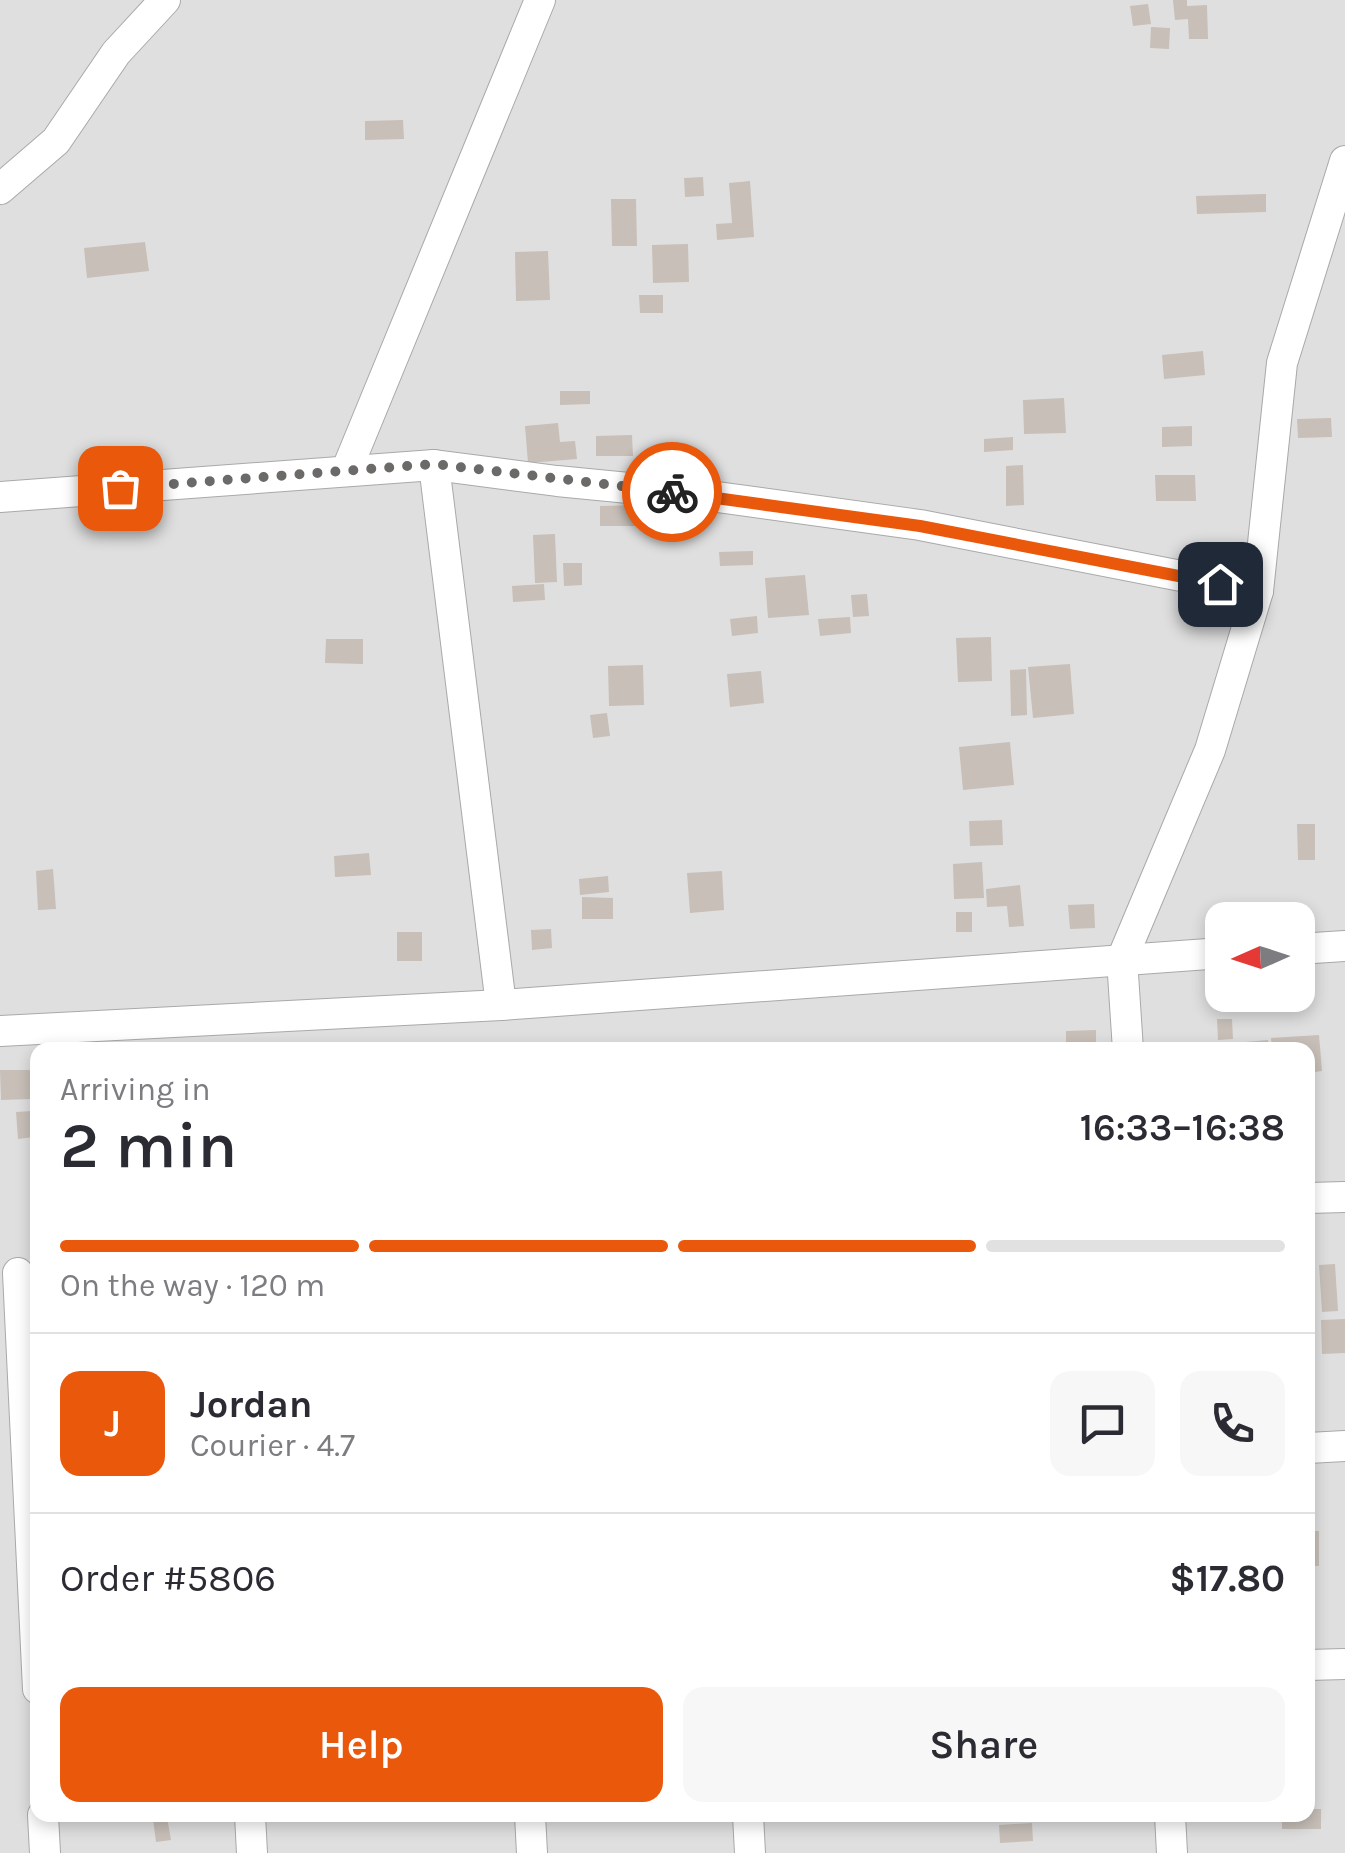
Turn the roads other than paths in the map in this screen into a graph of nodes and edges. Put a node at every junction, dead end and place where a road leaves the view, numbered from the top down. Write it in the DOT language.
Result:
graph roads {
  1 [pos="165,0"];
  2 [pos="540,0"];
  3 [pos="1345,161"];
  4 [pos="0,188"];
  5 [pos="434,464"];
  6 [pos="348,469"];
  7 [pos="0,497"];
  8 [pos="1258,591"];
  9 [pos="1345,946"];
  10 [pos="1315,948"];
  11 [pos="1205,954"];
  12 [pos="1122,959"];
  13 [pos="501,1005"];
  14 [pos="0,1031"];
  15 [pos="1127,1042"];
  16 [pos="1345,1197"];
  17 [pos="1315,1198"];
  18 [pos="18,1273"];
  19 [pos="1345,1446"];
  20 [pos="1315,1448"];
  21 [pos="30,1458"];
  22 [pos="1345,1664"];
  23 [pos="1315,1665"];
  24 [pos="43,1822"];
  25 [pos="250,1822"];
  26 [pos="530,1822"];
  27 [pos="748,1822"];
  28 [pos="1170,1822"];
  29 [pos="45,1853"];
  30 [pos="252,1853"];
  31 [pos="532,1853"];
  32 [pos="750,1853"];
  33 [pos="1172,1853"];
  1 -- 4 [label="street"];
  2 -- 6 [label="street"];
  3 -- 8 [label="street"];
  5 -- 6 [label="street"];
  5 -- 8 [label="street"];
  5 -- 13 [label="street"];
  6 -- 7 [label="street"];
  8 -- 12 [label="street"];
  9 -- 10 [label="street"];
  11 -- 12 [label="street"];
  12 -- 13 [label="street"];
  12 -- 15 [label="street"];
  13 -- 14 [label="street"];
  16 -- 17 [label="street"];
  18 -- 21 [label="street"];
  19 -- 20 [label="street"];
  22 -- 23 [label="street"];
  24 -- 29 [label="street"];
  25 -- 30 [label="street"];
  26 -- 31 [label="street"];
  27 -- 32 [label="street"];
  28 -- 33 [label="street"];
}
